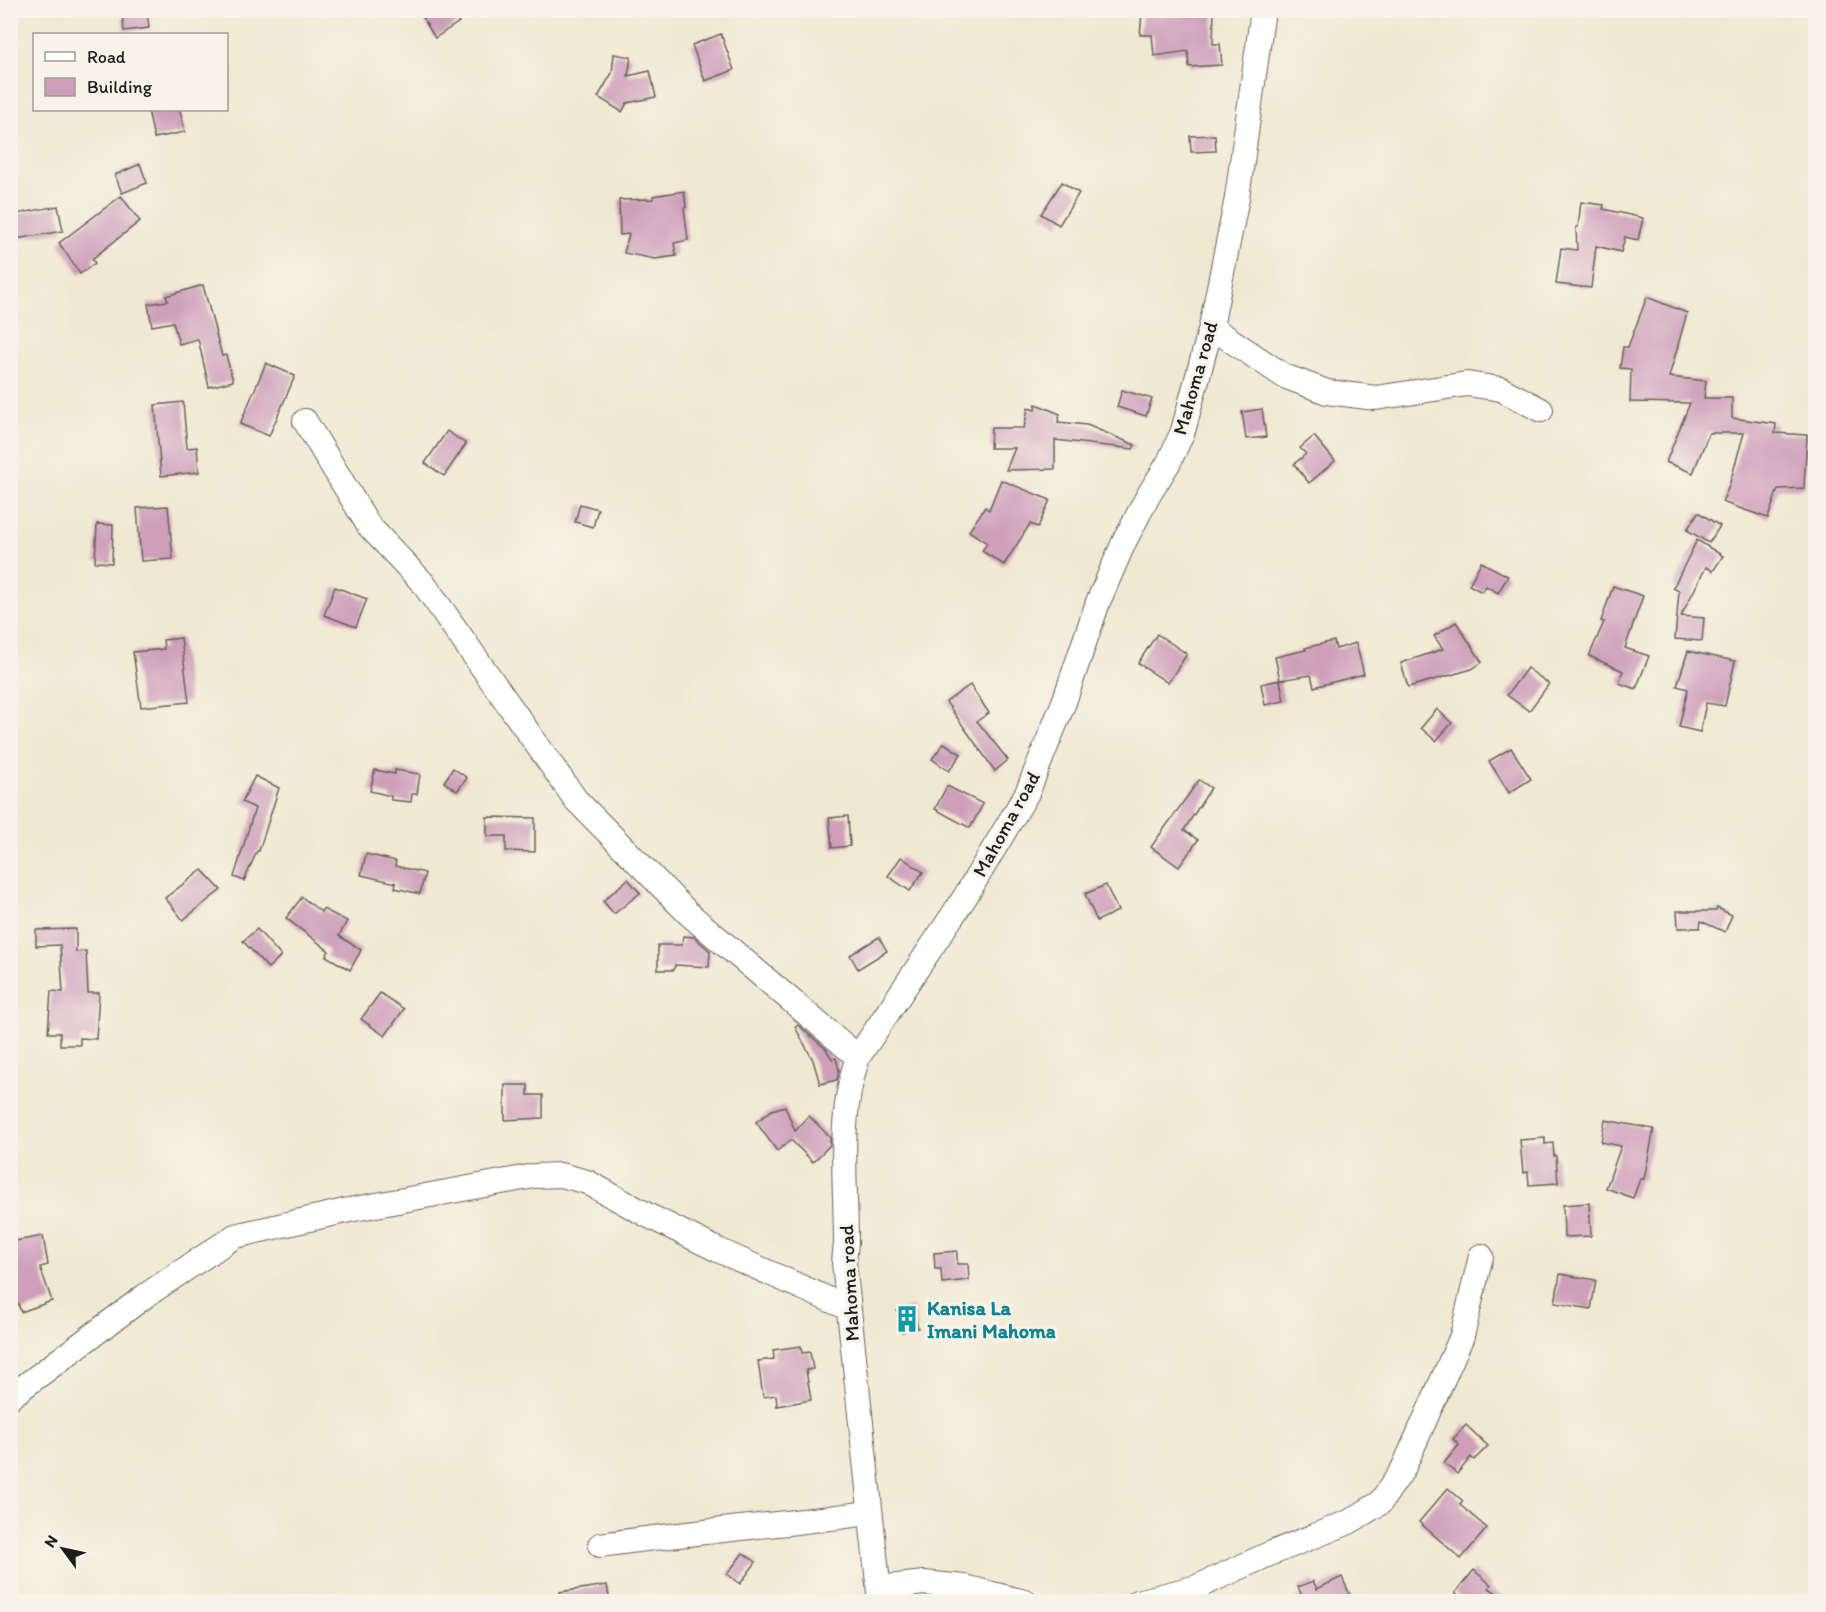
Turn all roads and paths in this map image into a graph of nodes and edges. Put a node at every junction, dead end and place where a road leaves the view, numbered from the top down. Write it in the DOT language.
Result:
graph roads {
  1 [pos="1263,10"];
  2 [pos="1210,327"];
  3 [pos="1541,410"];
  4 [pos="305,421"];
  5 [pos="858,1058"];
  6 [pos="1481,1256"];
  7 [pos="848,1308"];
  8 [pos="10,1397"];
  9 [pos="869,1514"];
  10 [pos="600,1545"];
  11 [pos="879,1595"];
  12 [pos="1025,1602"];
  13 [pos="1138,1602"];
  1 -- 2 [label="street, Mahoma road"];
  2 -- 3 [label="street"];
  2 -- 5 [label="street, Mahoma road"];
  4 -- 5 [label="street"];
  5 -- 7 [label="street, Mahoma road"];
  6 -- 13 [label="street"];
  7 -- 8 [label="street"];
  7 -- 9 [label="street, Mahoma road"];
  9 -- 10 [label="street"];
  9 -- 11 [label="street, Mahoma road"];
  11 -- 12 [label="street"];
}
